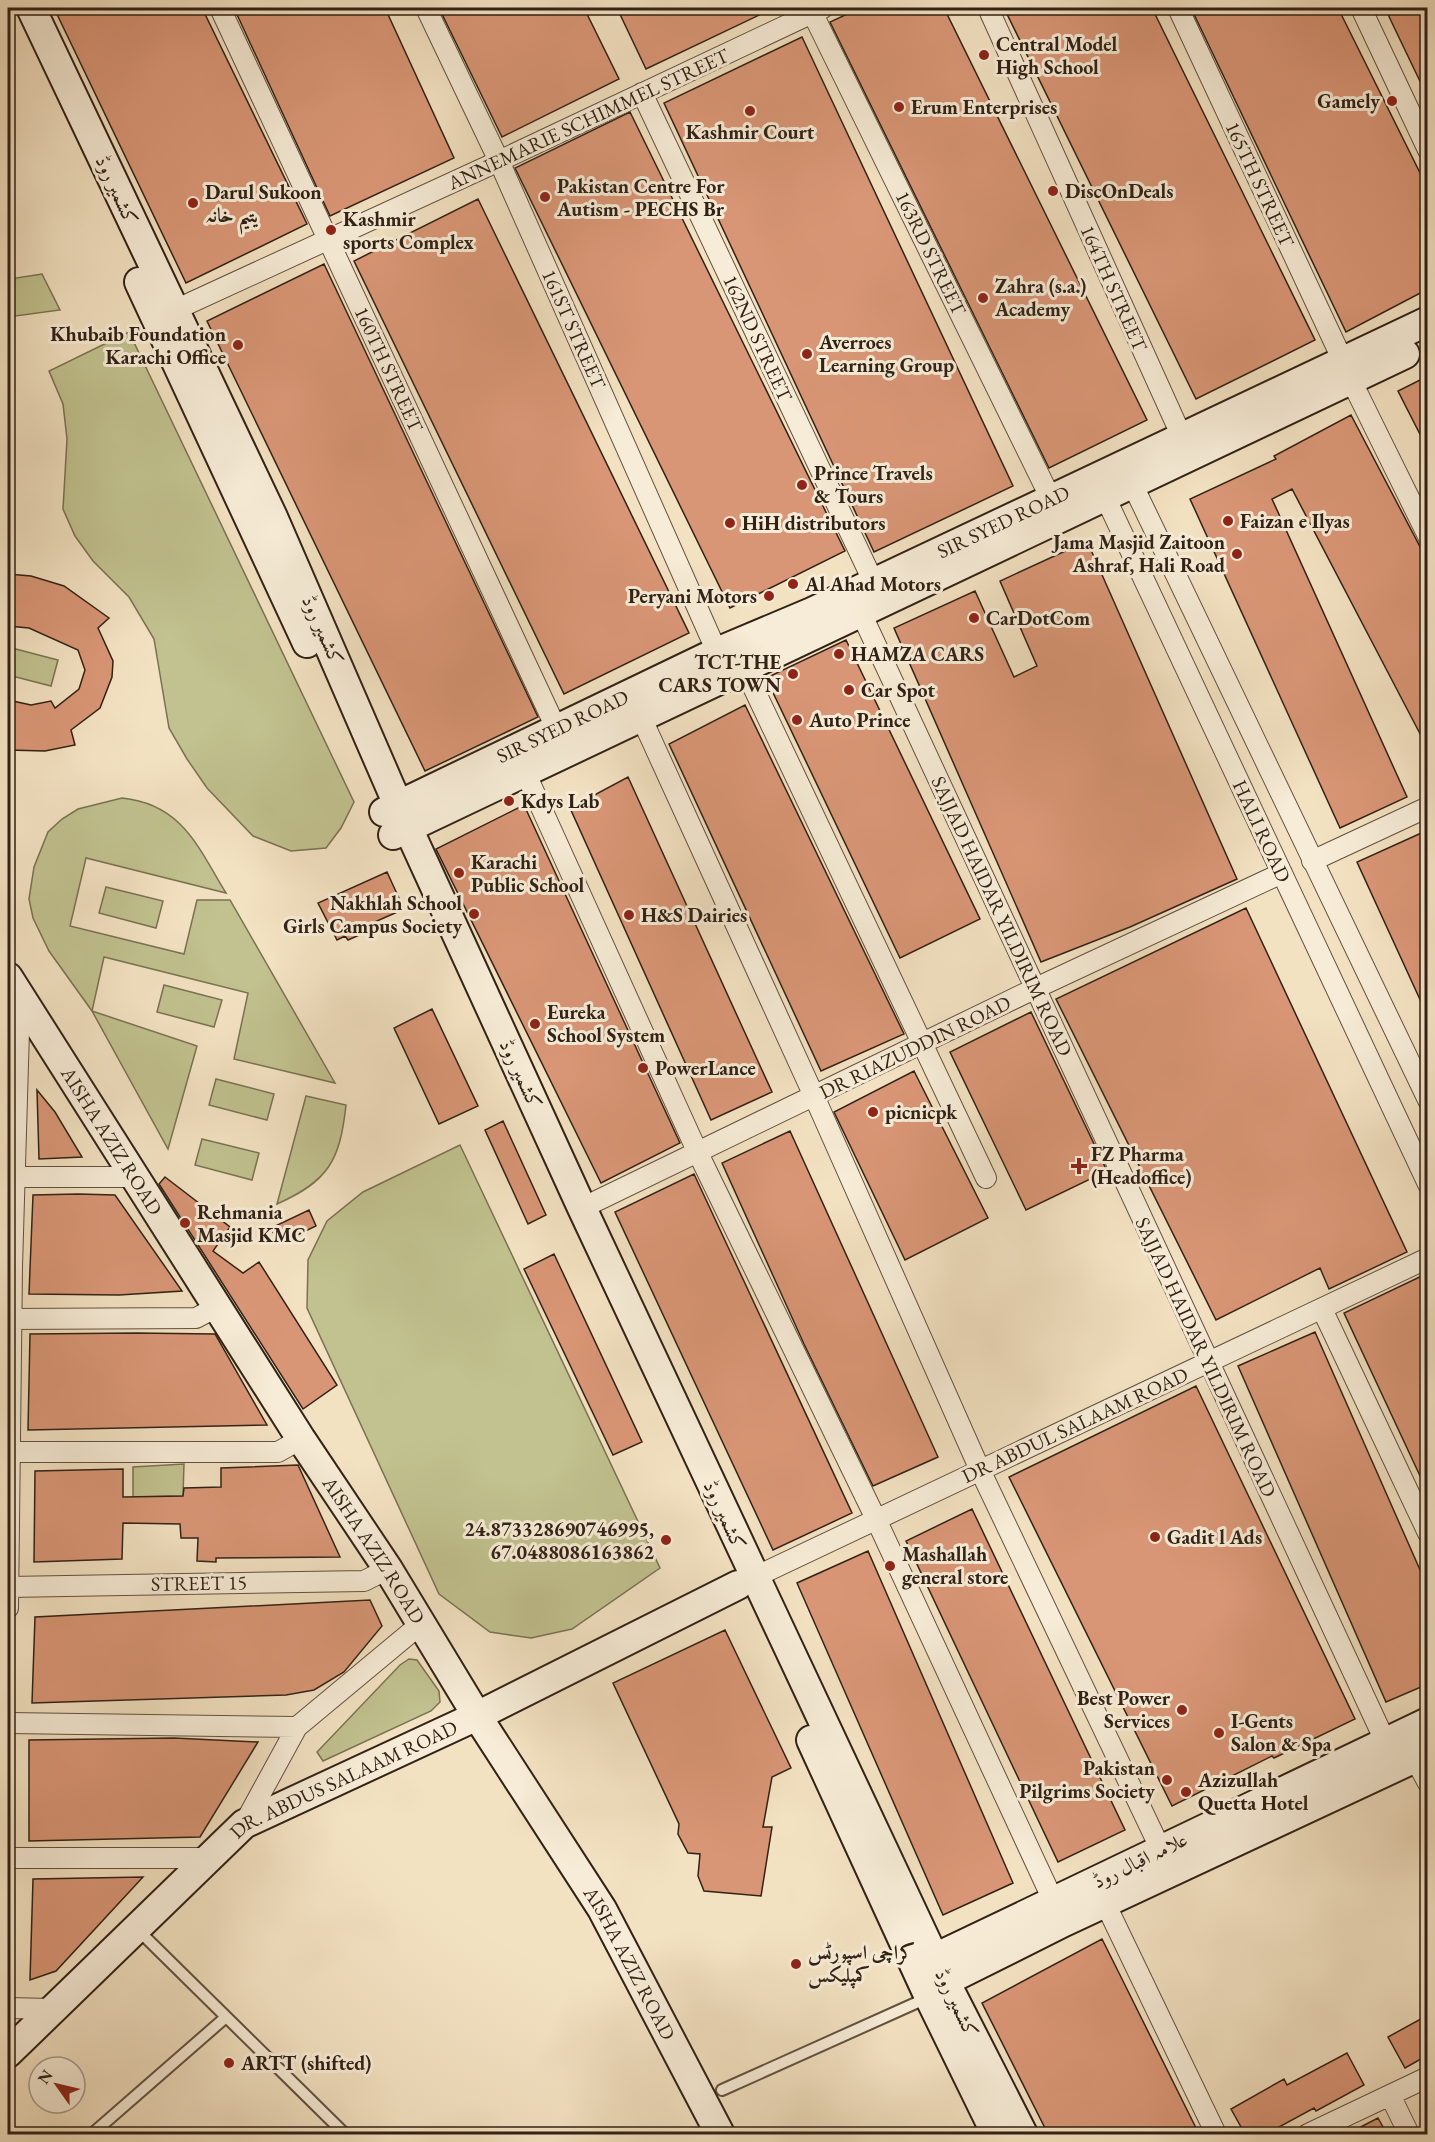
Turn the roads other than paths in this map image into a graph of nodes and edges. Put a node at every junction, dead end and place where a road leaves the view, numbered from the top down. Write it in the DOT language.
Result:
graph roads {
  1 [pos="11,8"];
  2 [pos="31,8"];
  3 [pos="220,8"];
  4 [pos="426,8"];
  5 [pos="988,8"];
  6 [pos="1178,8"];
  7 [pos="1361,8"];
  8 [pos="815,9"];
  9 [pos="642,93"];
  10 [pos="1428,150"];
  11 [pos="499,161"];
  12 [pos="328,240"];
  13 [pos="166,314"];
  14 [pos="1428,321"];
  15 [pos="1428,343"];
  16 [pos="1394,348"];
  17 [pos="1347,371"];
  18 [pos="1182,437"];
  19 [pos="1128,474"];
  20 [pos="1101,487"];
  21 [pos="1051,499"];
  22 [pos="1428,536"];
  23 [pos="874,583"];
  24 [pos="861,613"];
  25 [pos="817,622"];
  26 [pos="717,652"];
  27 [pos="744,668"];
  28 [pos="641,717"];
  29 [pos="594,726"];
  30 [pos="557,729"];
  31 [pos="525,772"];
  32 [pos="1428,807"];
  33 [pos="396,820"];
  34 [pos="1309,855"];
  35 [pos="1280,868"];
  36 [pos="1321,880"];
  37 [pos="1291,892"];
  38 [pos="14,987"];
  39 [pos="1036,988"];
  40 [pos="923,1044"];
  41 [pos="13,1049"];
  42 [pos="814,1096"];
  43 [pos="1428,1100"];
  44 [pos="697,1151"];
  45 [pos="11,1177"];
  46 [pos="133,1177"];
  47 [pos="986,1178"];
  48 [pos="1428,1184"];
  49 [pos="582,1208"];
  50 [pos="1428,1258"];
  51 [pos="217,1307"];
  52 [pos="1322,1308"];
  53 [pos="10,1319"];
  54 [pos="1208,1362"];
  55 [pos="301,1439"];
  56 [pos="9,1452"];
  57 [pos="980,1470"];
  58 [pos="876,1519"];
  59 [pos="1428,1533"];
  60 [pos="388,1569"];
  61 [pos="747,1581"];
  62 [pos="8,1587"];
  63 [pos="8,1608"];
  64 [pos="422,1623"];
  65 [pos="477,1716"];
  66 [pos="1428,1722"];
  67 [pos="8,1723"];
  68 [pos="297,1727"];
  69 [pos="1386,1743"];
  70 [pos="1421,1755"];
  71 [pos="1428,1783"];
  72 [pos="244,1824"];
  73 [pos="1161,1850"];
  74 [pos="8,1858"];
  75 [pos="207,1858"];
  76 [pos="1105,1903"];
  77 [pos="1058,1912"];
  78 [pos="135,1927"];
  79 [pos="930,1979"];
  80 [pos="8,2008"];
  81 [pos="51,2009"];
  82 [pos="226,2017"];
  83 [pos="8,2054"];
  84 [pos="1428,2077"];
  85 [pos="722,2090"];
  86 [pos="1390,2095"];
  87 [pos="92,2134"];
  88 [pos="345,2134"];
  89 [pos="720,2134"];
  90 [pos="996,2134"];
  91 [pos="1023,2134"];
  92 [pos="1216,2134"];
  93 [pos="1308,2134"];
  94 [pos="1409,2134"];
  1 -- 13 [label="main road, کشمیر روڈ"];
  2 -- 13 [label="main road, کشمیر روڈ"];
  3 -- 12 [label="street, 160TH STREET"];
  4 -- 11 [label="street, 161ST STREET"];
  5 -- 18 [label="street, 164TH STREET"];
  6 -- 17 [label="street, 165TH STREET"];
  7 -- 10 [label="street"];
  8 -- 9 [label="street, ANNEMARIE SCHIMMEL STREET"];
  8 -- 21 [label="street, 163RD STREET"];
  9 -- 11 [label="street, ANNEMARIE SCHIMMEL STREET"];
  9 -- 23 [label="street, 162ND STREET"];
  11 -- 12 [label="street, ANNEMARIE SCHIMMEL STREET"];
  11 -- 26 [label="street, 161ST STREET"];
  12 -- 13 [label="street, ANNEMARIE SCHIMMEL STREET"];
  12 -- 30 [label="street, 160TH STREET"];
  13 -- 33 [label="main road, کشمیر روڈ"];
  14 -- 16 [label="main road, SIR SYED ROAD"];
  15 -- 16 [label="main road, SIR SYED ROAD"];
  16 -- 17 [label="main road, SIR SYED ROAD"];
  17 -- 18 [label="main road, SIR SYED ROAD"];
  17 -- 19 [label="main road, SIR SYED ROAD"];
  17 -- 22 [label="street, 165TH STREET"];
  18 -- 19 [label="main road, SIR SYED ROAD"];
  19 -- 20 [label="main road, SIR SYED ROAD"];
  19 -- 34 [label="street, HALI ROAD"];
  20 -- 21 [label="main road, SIR SYED ROAD"];
  20 -- 24 [label="main road, SIR SYED ROAD"];
  20 -- 35 [label="street, HALI ROAD"];
  21 -- 23 [label="main road, SIR SYED ROAD"];
  23 -- 25 [label="main road, SIR SYED ROAD"];
  24 -- 25 [label="main road, SIR SYED ROAD"];
  24 -- 39 [label="street, SAJJAD HAIDAR YILDIRIM ROAD"];
  25 -- 26 [label="main road, SIR SYED ROAD"];
  25 -- 27 [label="main road, SIR SYED ROAD"];
  26 -- 29 [label="main road, SIR SYED ROAD"];
  27 -- 28 [label="main road, SIR SYED ROAD"];
  27 -- 40 [label="street"];
  28 -- 29 [label="main road, SIR SYED ROAD"];
  28 -- 42 [label="street"];
  29 -- 30 [label="main road, SIR SYED ROAD"];
  29 -- 31 [label="main road, SIR SYED ROAD"];
  30 -- 33 [label="main road, SIR SYED ROAD"];
  31 -- 33 [label="main road, SIR SYED ROAD"];
  31 -- 44 [label="street"];
  32 -- 34 [label="street"];
  33 -- 49 [label="main road, کشمیر روڈ"];
  33 -- 61 [label="main road, کشمیر روڈ"];
  34 -- 35 [label="street, DR RIAZUDDIN ROAD"];
  34 -- 36 [label="street, HALI ROAD"];
  35 -- 37 [label="street, HALI ROAD"];
  35 -- 39 [label="street, DR RIAZUDDIN ROAD"];
  36 -- 37 [label="street"];
  36 -- 43 [label="street, HALI ROAD"];
  37 -- 48 [label="street, HALI ROAD"];
  38 -- 41 [label="street"];
  38 -- 46 [label="main road, AISHA AZIZ ROAD"];
  39 -- 40 [label="street, DR RIAZUDDIN ROAD"];
  39 -- 54 [label="street, SAJJAD HAIDAR YILDIRIM ROAD"];
  40 -- 42 [label="street, DR RIAZUDDIN ROAD"];
  40 -- 47 [label="street"];
  41 -- 45 [label="street"];
  42 -- 44 [label="street, DR RIAZUDDIN ROAD"];
  42 -- 57 [label="street"];
  44 -- 49 [label="street, DR RIAZUDDIN ROAD"];
  44 -- 58 [label="street"];
  45 -- 46 [label="street"];
  45 -- 53 [label="street"];
  46 -- 51 [label="main road, AISHA AZIZ ROAD"];
  49 -- 61 [label="main road, کشمیر روڈ"];
  50 -- 52 [label="street, DR ABDUL SALAAM ROAD"];
  51 -- 53 [label="street"];
  51 -- 55 [label="main road, AISHA AZIZ ROAD"];
  52 -- 54 [label="street, DR ABDUL SALAAM ROAD"];
  52 -- 59 [label="street"];
  53 -- 56 [label="street"];
  54 -- 57 [label="street, DR ABDUL SALAAM ROAD"];
  54 -- 69 [label="street, SAJJAD HAIDAR YILDIRIM ROAD"];
  55 -- 56 [label="street"];
  55 -- 60 [label="main road, AISHA AZIZ ROAD"];
  56 -- 62 [label="street"];
  57 -- 58 [label="street, DR ABDUL SALAAM ROAD"];
  57 -- 73 [label="street"];
  58 -- 61 [label="street, DR ABDUL SALAAM ROAD"];
  58 -- 77 [label="street"];
  60 -- 62 [label="street, STREET 15"];
  60 -- 64 [label="main road, AISHA AZIZ ROAD"];
  61 -- 65 [label="main road, DR. ABDUS SALAAM ROAD"];
  61 -- 79 [label="main road, کشمیر روڈ"];
  62 -- 63 [label="street"];
  64 -- 65 [label="main road, AISHA AZIZ ROAD"];
  64 -- 68 [label="street"];
  65 -- 72 [label="main road, DR. ABDUS SALAAM ROAD"];
  65 -- 89 [label="main road, AISHA AZIZ ROAD"];
  66 -- 69 [label="main road, علامہ اقبال روڈ"];
  67 -- 68 [label="street"];
  68 -- 72 [label="street"];
  69 -- 73 [label="main road, علامہ اقبال روڈ"];
  70 -- 71 [label="street"];
  70 -- 76 [label="main road, علامہ اقبال روڈ"];
  72 -- 75 [label="main road, DR. ABDUS SALAAM ROAD"];
  73 -- 77 [label="main road, علامہ اقبال روڈ"];
  74 -- 75 [label="street"];
  75 -- 78 [label="main road, DR. ABDUS SALAAM ROAD"];
  76 -- 77 [label="main road, علامہ اقبال روڈ"];
  76 -- 92 [label="street"];
  77 -- 79 [label="main road, علامہ اقبال روڈ"];
  78 -- 81 [label="main road, DR. ABDUS SALAAM ROAD"];
  78 -- 82 [label="lane"];
  79 -- 85 [label="lane"];
  79 -- 90 [label="main road, کشمیر روڈ"];
  79 -- 91 [label="main road, کشمیر روڈ"];
  80 -- 81 [label="street"];
  81 -- 83 [label="main road, DR. ABDUS SALAAM ROAD"];
  82 -- 87 [label="lane"];
  82 -- 88 [label="lane"];
  84 -- 86 [label="street"];
  86 -- 93 [label="street"];
  86 -- 94 [label="street"];
}
